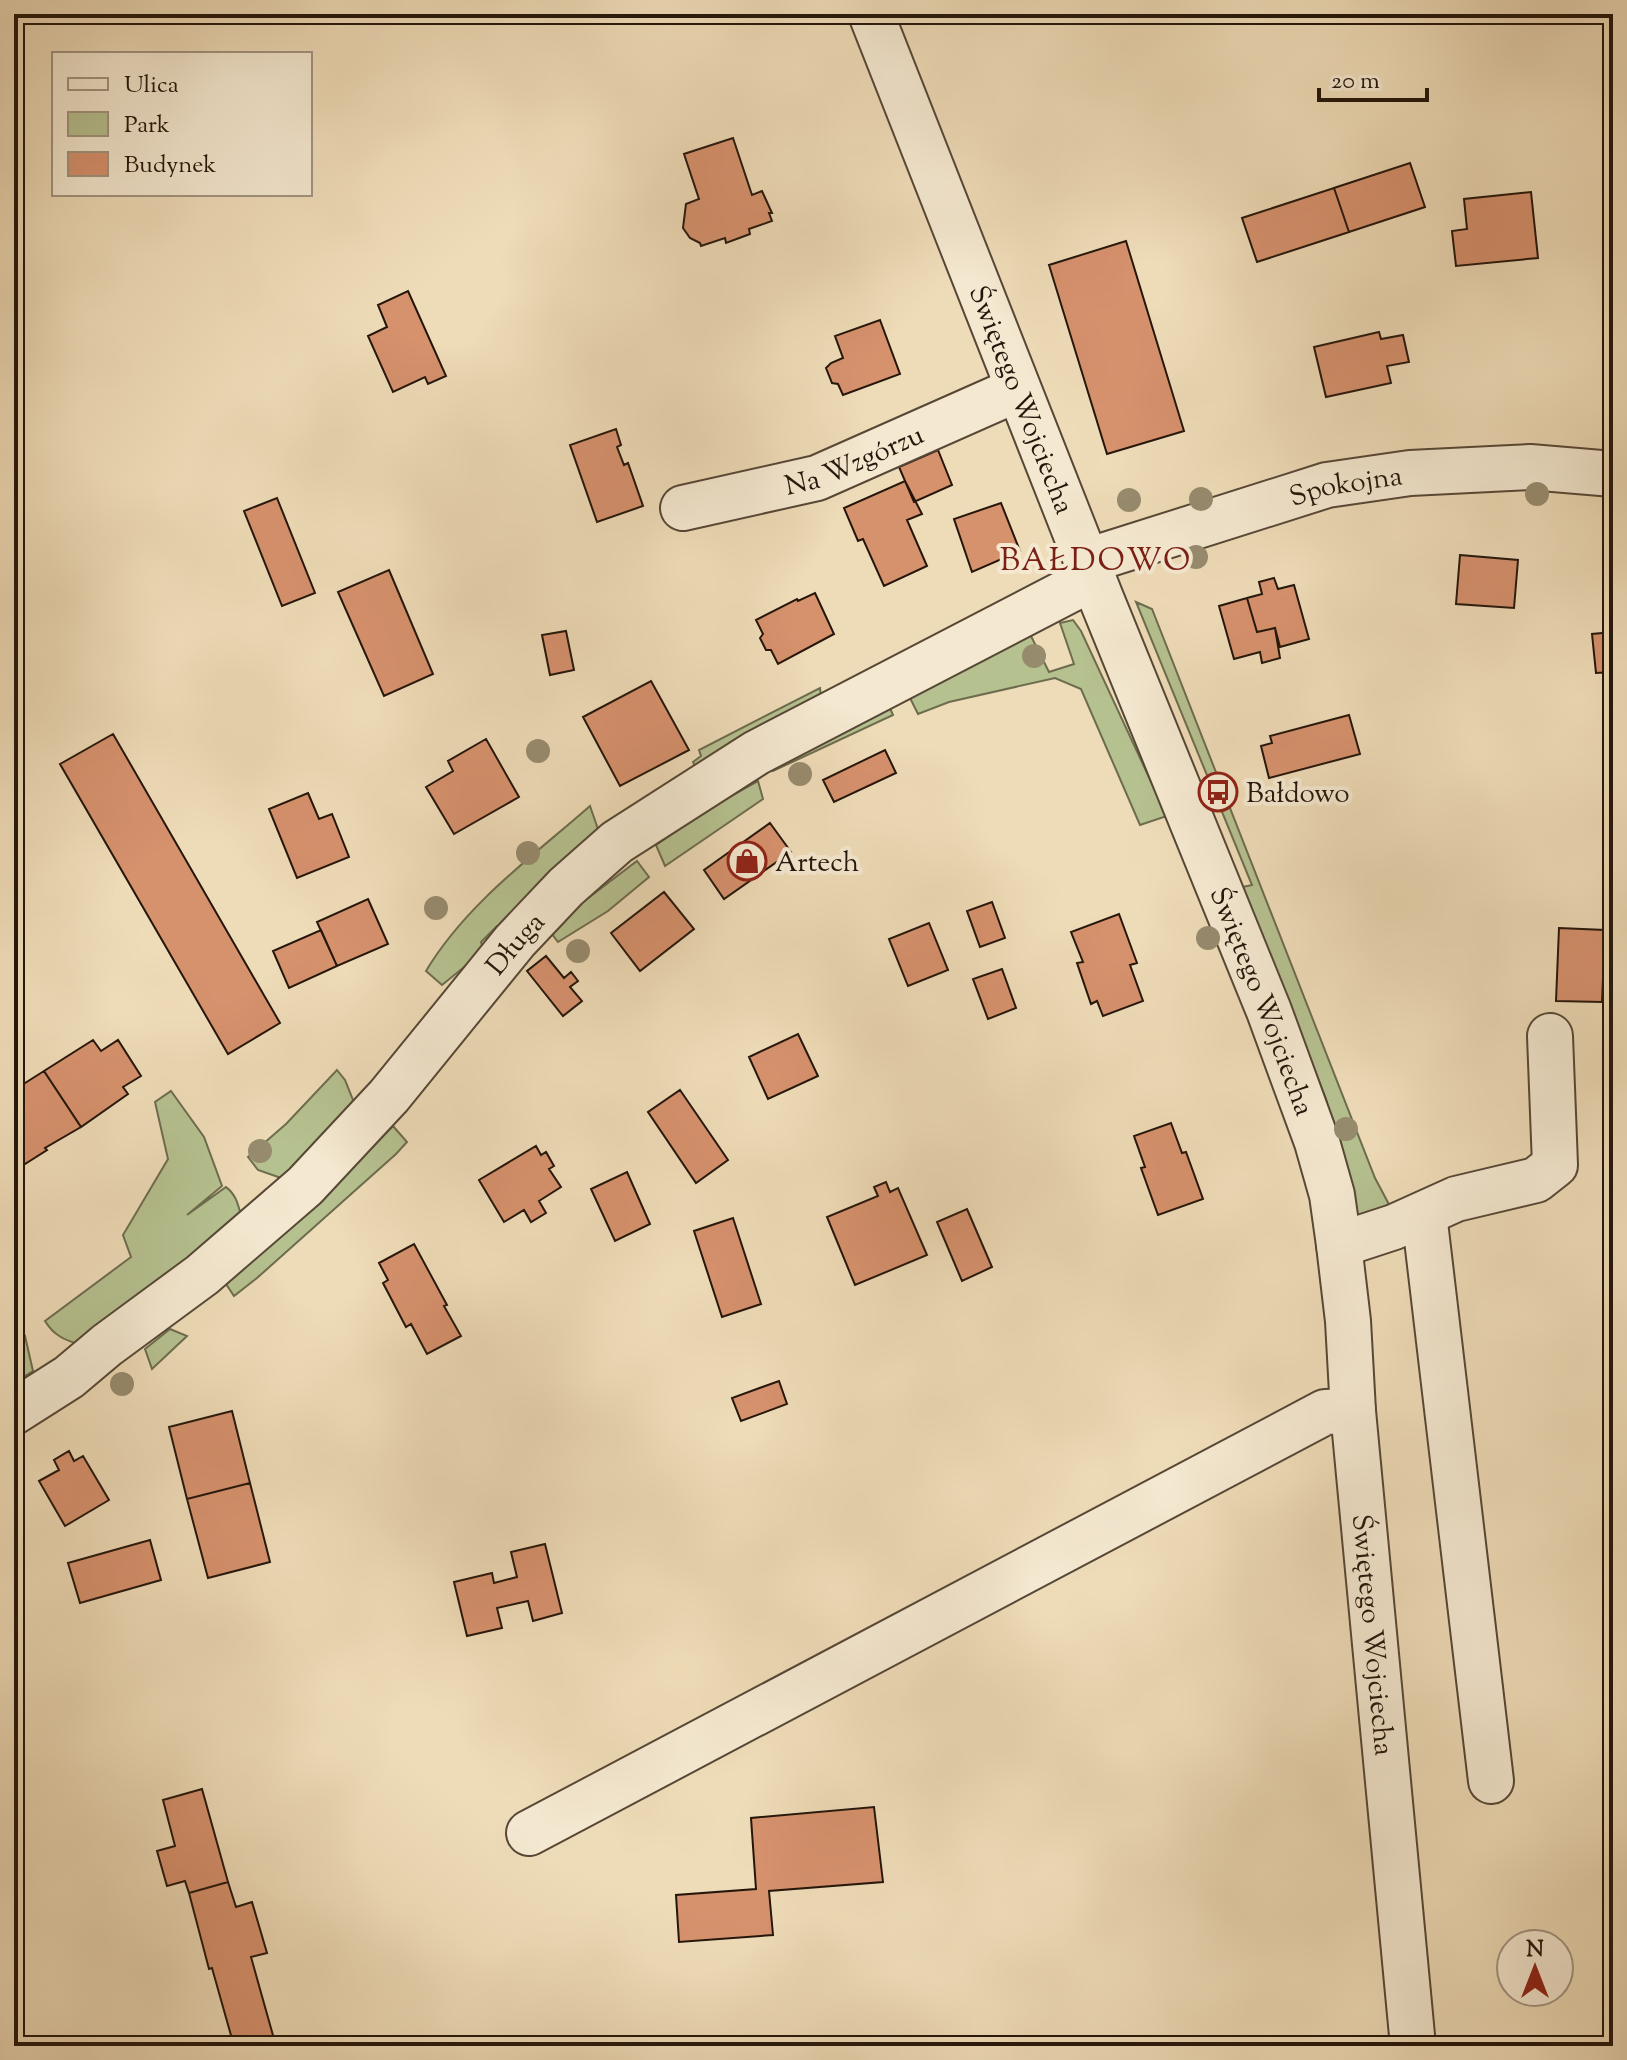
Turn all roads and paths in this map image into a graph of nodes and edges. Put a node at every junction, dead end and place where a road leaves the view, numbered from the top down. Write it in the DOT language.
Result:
graph roads {
  1 [pos="871,14"];
  2 [pos="1018,389"];
  3 [pos="1613,474"];
  4 [pos="683,508"];
  5 [pos="1090,570"];
  6 [pos="1550,1036"];
  7 [pos="1424,1214"];
  8 [pos="1339,1245"];
  9 [pos="1353,1411"];
  10 [pos="14,1412"];
  11 [pos="1491,1781"];
  12 [pos="529,1833"];
  13 [pos="1413,2046"];
  1 -- 2 [label="street, Świętego Wojciecha"];
  2 -- 4 [label="street, Na Wzgórzu"];
  2 -- 5 [label="street, Świętego Wojciecha"];
  3 -- 5 [label="street, Spokojna"];
  5 -- 8 [label="street, Świętego Wojciecha"];
  5 -- 10 [label="street, Długa"];
  6 -- 7 [label="street"];
  7 -- 8 [label="street"];
  7 -- 11 [label="street"];
  8 -- 9 [label="street, Świętego Wojciecha"];
  9 -- 12 [label="street"];
  9 -- 13 [label="street, Świętego Wojciecha"];
}
